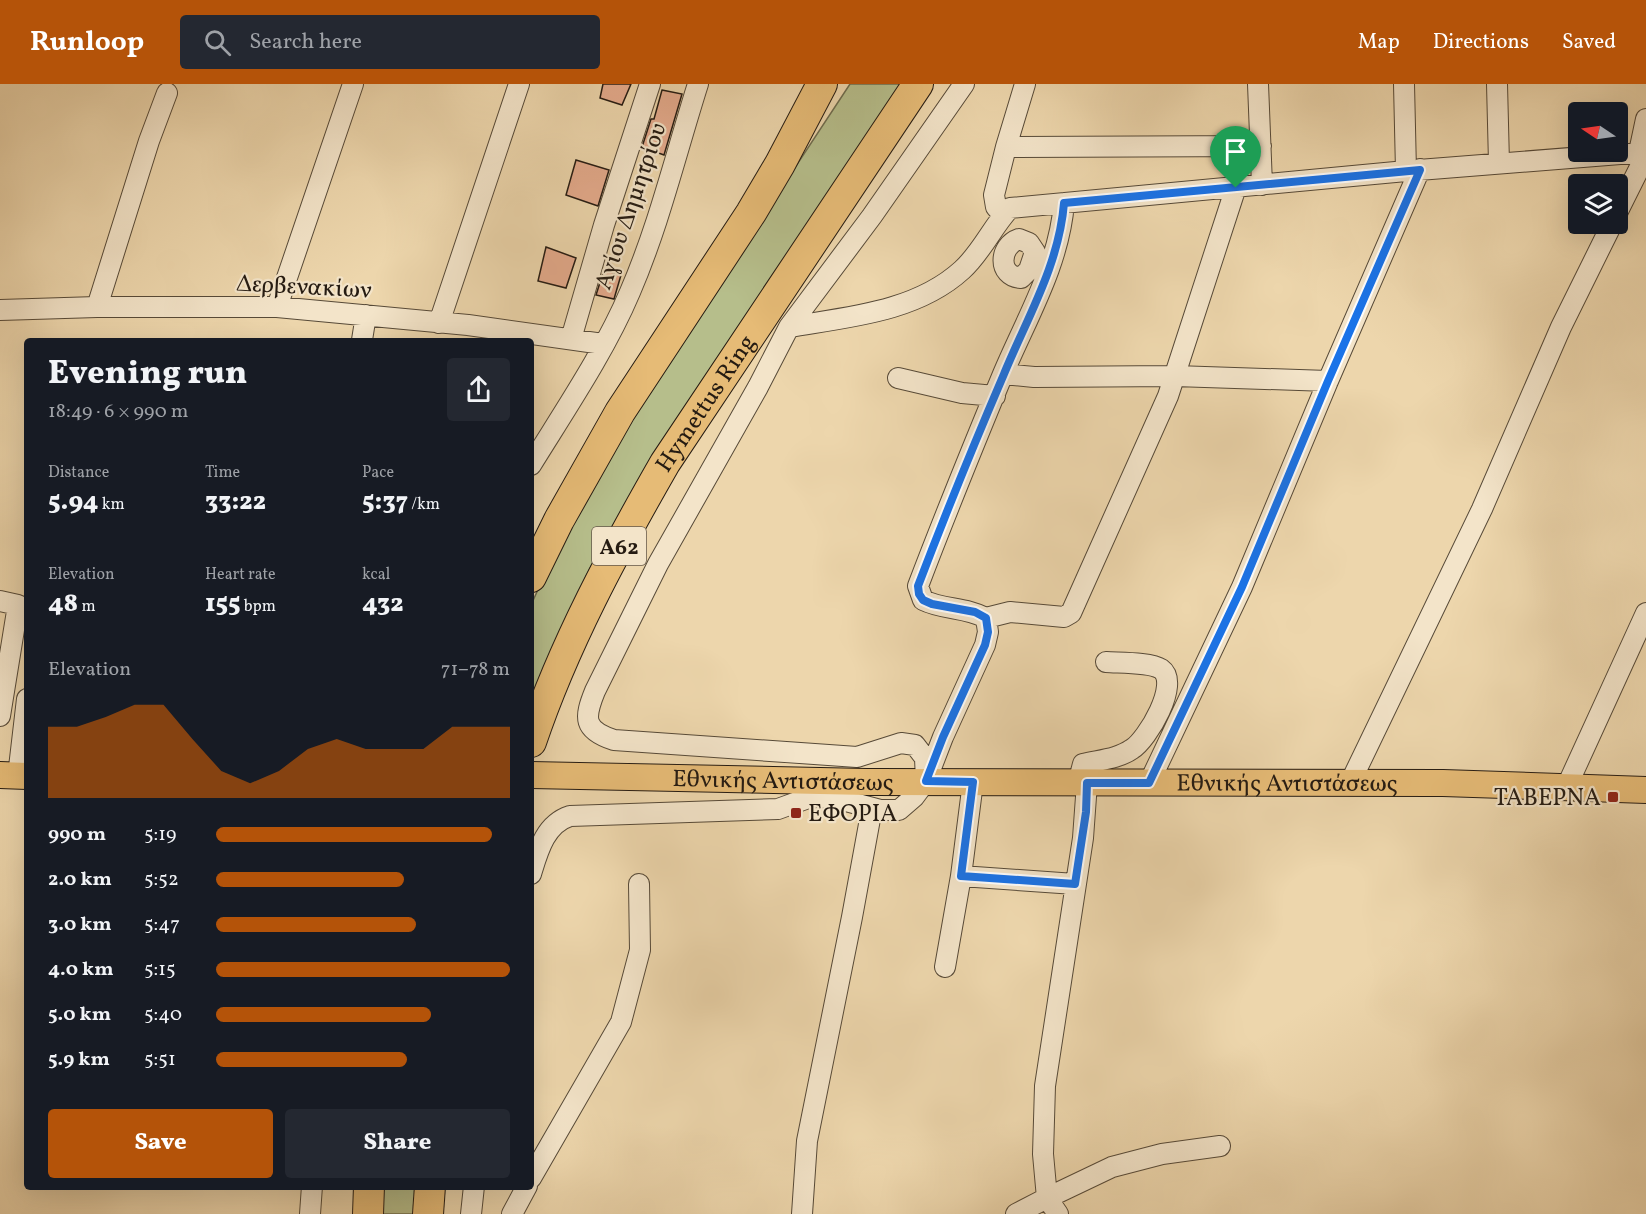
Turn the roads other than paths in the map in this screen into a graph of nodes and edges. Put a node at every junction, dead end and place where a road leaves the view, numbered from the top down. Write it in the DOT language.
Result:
graph roads {
  1 [pos="353,84"];
  2 [pos="519,84"];
  3 [pos="650,84"];
  4 [pos="822,84"];
  5 [pos="918,84"];
  6 [pos="964,84"];
  7 [pos="1025,84"];
  8 [pos="1258,84"];
  9 [pos="1404,84"];
  10 [pos="1497,84"];
  11 [pos="691,86"];
  12 [pos="167,93"];
  13 [pos="1646,119"];
  14 [pos="1261,146"];
  15 [pos="1006,147"];
  16 [pos="1642,152"];
  17 [pos="1499,163"];
  18 [pos="1413,170"];
  19 [pos="1262,185"];
  20 [pos="1236,188"];
  21 [pos="1628,191"];
  22 [pos="1064,203"];
  23 [pos="1003,215"];
  24 [pos="1607,234"];
  25 [pos="97,307"];
  26 [pos="277,307"];
  27 [pos="0,310"];
  28 [pos="366,315"];
  29 [pos="439,322"];
  30 [pos="789,327"];
  31 [pos="362,338"];
  32 [pos="571,339"];
  33 [pos="603,344"];
  34 [pos="1003,374"];
  35 [pos="1175,376"];
  36 [pos="898,378"];
  37 [pos="1328,381"];
  38 [pos="995,396"];
  39 [pos="534,460"];
  40 [pos="534,571"];
  41 [pos="0,601"];
  42 [pos="1646,613"];
  43 [pos="986,618"];
  44 [pos="1106,662"];
  45 [pos="0,716"];
  46 [pos="24,718"];
  47 [pos="534,735"];
  48 [pos="542,775"];
  49 [pos="15,776"];
  50 [pos="926,781"];
  51 [pos="973,782"];
  52 [pos="1083,783"];
  53 [pos="1149,783"];
  54 [pos="1350,783"];
  55 [pos="1566,788"];
  56 [pos="1646,790"];
  57 [pos="872,808"];
  58 [pos="534,866"];
  59 [pos="961,876"];
  60 [pos="639,884"];
  61 [pos="1075,884"];
  62 [pos="945,967"];
  63 [pos="1220,1146"];
  64 [pos="534,1173"];
  65 [pos="312,1190"];
  66 [pos="369,1190"];
  67 [pos="430,1190"];
  68 [pos="474,1190"];
  69 [pos="525,1190"];
  70 [pos="1052,1206"];
  71 [pos="310,1214"];
  72 [pos="368,1214"];
  73 [pos="428,1214"];
  74 [pos="471,1214"];
  75 [pos="512,1214"];
  76 [pos="802,1214"];
  77 [pos="1016,1214"];
  1 -- 26 [label="street"];
  2 -- 29 [label="street"];
  3 -- 32 [label="street"];
  4 -- 40 [label="highway, Α62"];
  5 -- 47 [label="highway, Hymettus Ring / Α62"];
  6 -- 30 [label="street"];
  7 -- 15 [label="street"];
  8 -- 14 [label="street"];
  9 -- 18 [label="street"];
  10 -- 17 [label="street"];
  11 -- 33 [label="street, Αγίου Δημητρίου"];
  12 -- 25 [label="street"];
  13 -- 16 [label="street"];
  14 -- 15 [label="street"];
  14 -- 19 [label="street"];
  15 -- 23 [label="street"];
  16 -- 17 [label="street"];
  16 -- 21 [label="street"];
  17 -- 18 [label="street"];
  18 -- 19 [label="street"];
  18 -- 37 [label="street"];
  19 -- 20 [label="street"];
  20 -- 22 [label="street"];
  20 -- 35 [label="street"];
  22 -- 23 [label="street"];
  22 -- 34 [label="street"];
  23 -- 30 [label="street"];
  24 -- 54 [label="street"];
  25 -- 26 [label="street, Δερβενακίων"];
  25 -- 27 [label="street, Δερβενακίων"];
  26 -- 28 [label="street, Δερβενακίων"];
  28 -- 29 [label="street, Δερβενακίων"];
  28 -- 31 [label="street"];
  29 -- 32 [label="street, Δερβενακίων"];
  30 -- 50 [label="street"];
  32 -- 33 [label="street, Δερβενακίων"];
  33 -- 39 [label="street, Αγίου Δημητρίου"];
  34 -- 35 [label="street"];
  34 -- 38 [label="street"];
  35 -- 37 [label="street"];
  35 -- 43 [label="street"];
  36 -- 38 [label="street"];
  37 -- 53 [label="street"];
  38 -- 43 [label="street"];
  41 -- 45 [label="street"];
  42 -- 55 [label="street"];
  43 -- 50 [label="street"];
  44 -- 52 [label="street"];
  46 -- 49 [label="street"];
  48 -- 50 [label="main road, Εθνικής Αντιστάσεως"];
  50 -- 51 [label="main road, Εθνικής Αντιστάσεως"];
  50 -- 57 [label="street"];
  51 -- 52 [label="main road, Εθνικής Αντιστάσεως"];
  51 -- 59 [label="street"];
  52 -- 53 [label="main road, Εθνικής Αντιστάσεως"];
  52 -- 61 [label="street"];
  53 -- 54 [label="main road, Εθνικής Αντιστάσεως"];
  54 -- 55 [label="main road, Εθνικής Αντιστάσεως"];
  55 -- 56 [label="main road, Εθνικής Αντιστάσεως"];
  57 -- 58 [label="street"];
  57 -- 76 [label="street"];
  59 -- 61 [label="street"];
  59 -- 62 [label="street"];
  60 -- 64 [label="street"];
  61 -- 70 [label="street"];
  63 -- 70 [label="street"];
  65 -- 71 [label="street"];
  66 -- 72 [label="highway"];
  67 -- 73 [label="highway"];
  68 -- 74 [label="street"];
  69 -- 75 [label="street"];
  70 -- 77 [label="street"];
}
